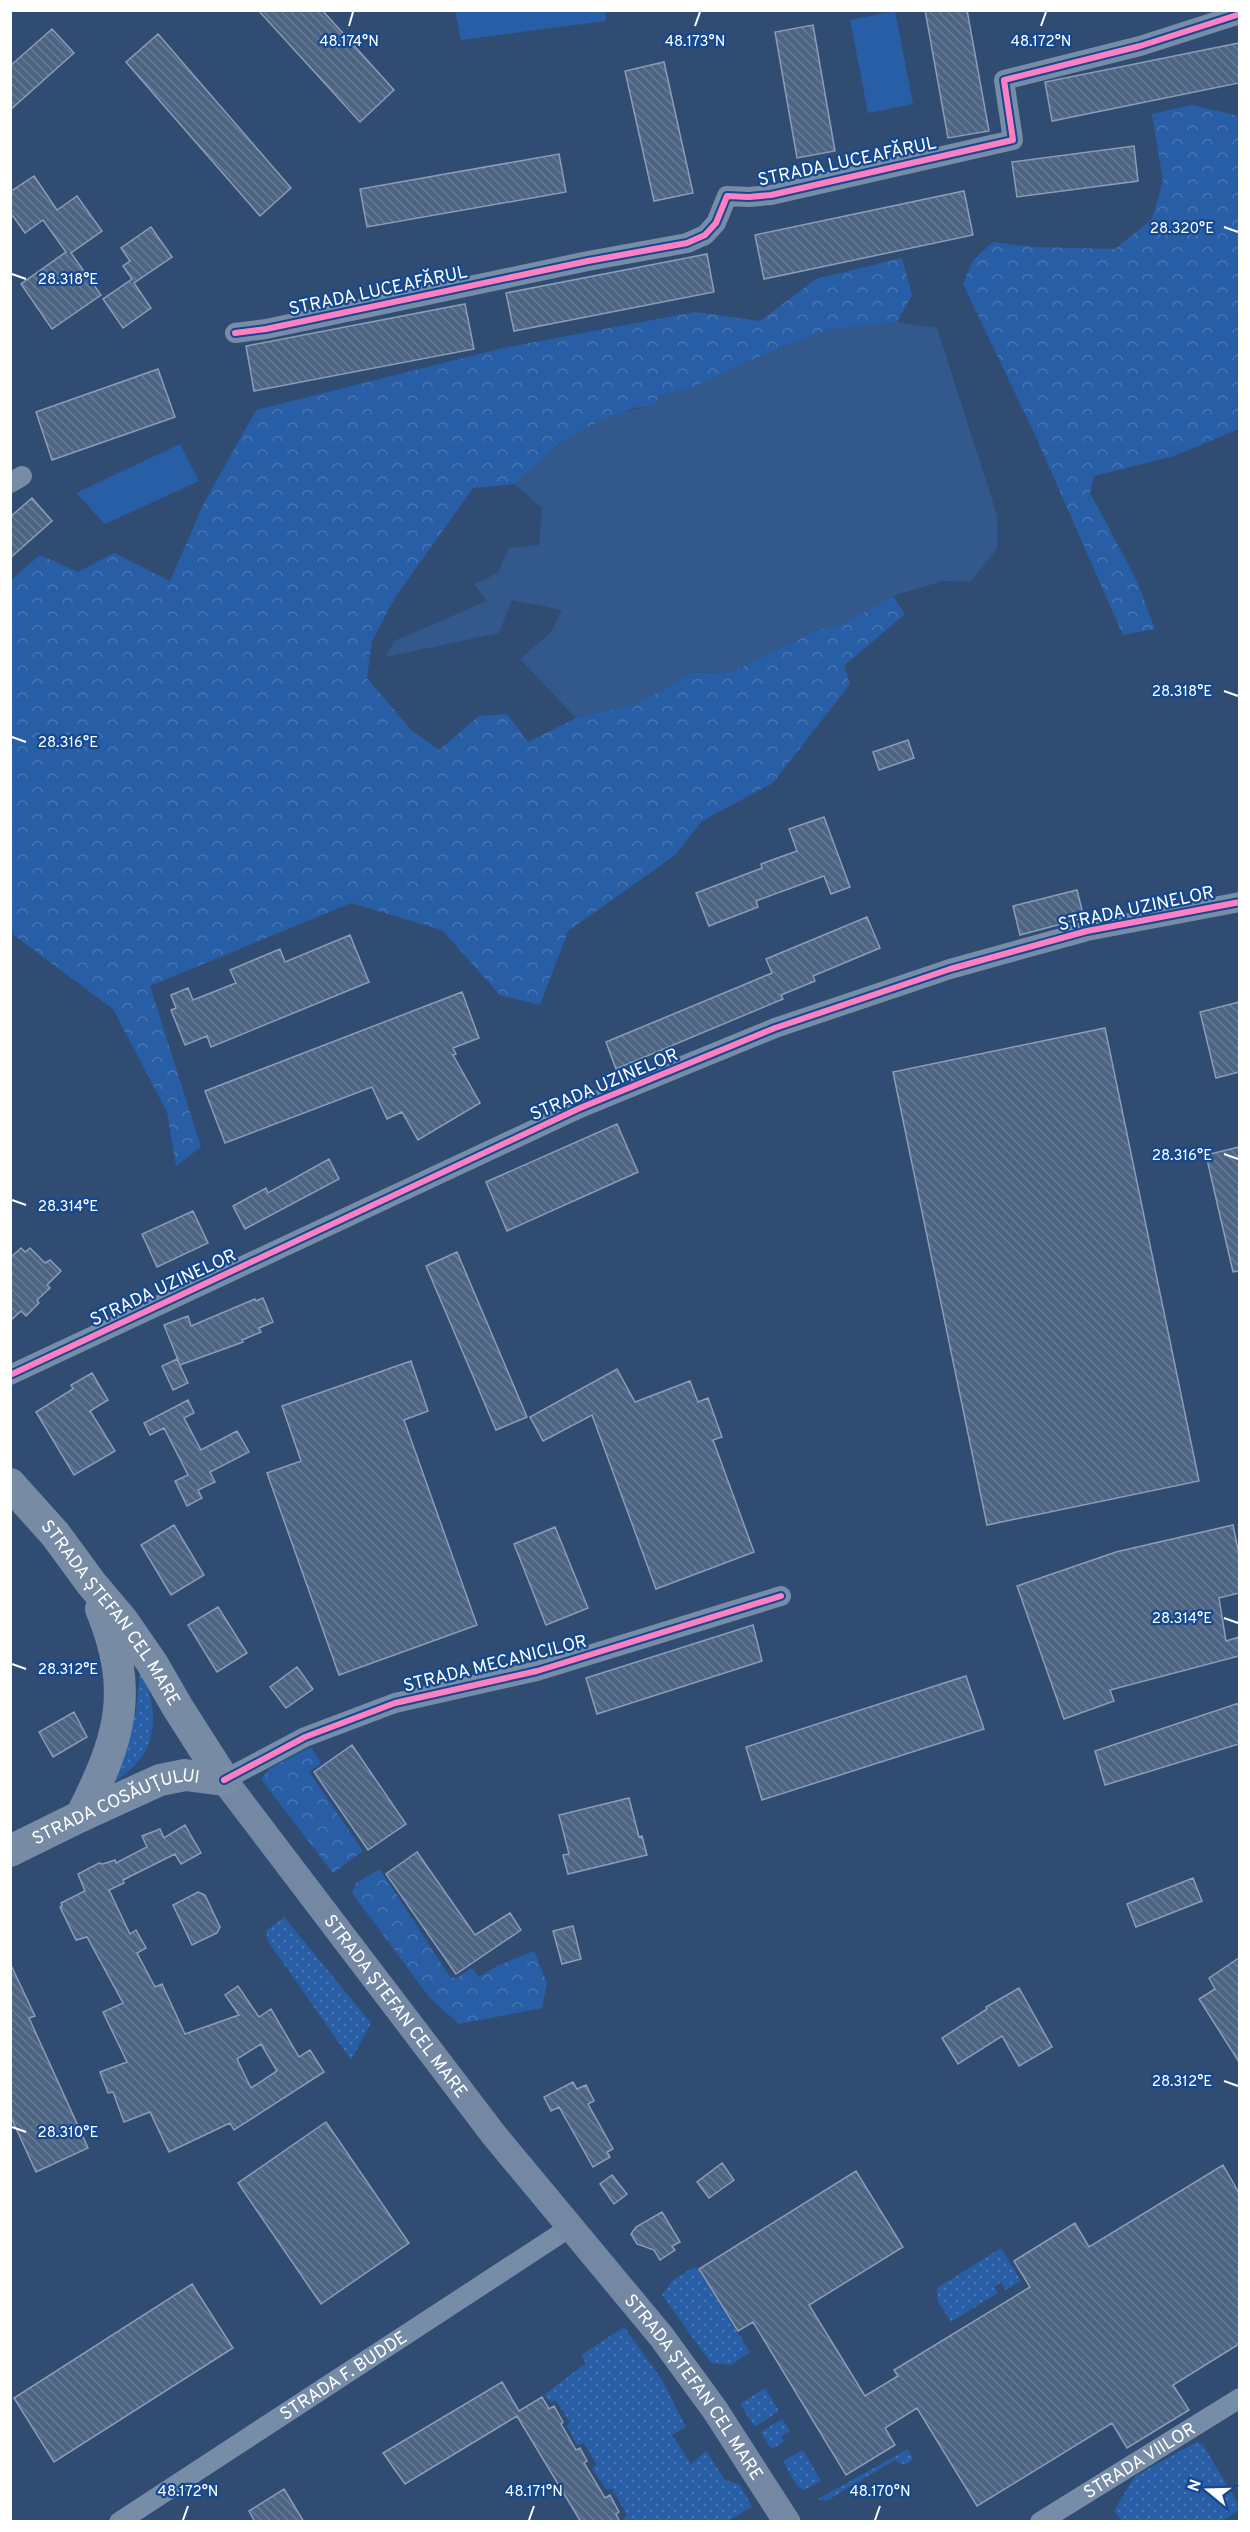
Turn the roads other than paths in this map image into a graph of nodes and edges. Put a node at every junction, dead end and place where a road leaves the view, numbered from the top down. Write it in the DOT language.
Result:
graph roads {
  1 [pos="1239,14"];
  2 [pos="235,333"];
  3 [pos="1239,902"];
  4 [pos="10,1375"];
  5 [pos="10,1484"];
  6 [pos="91,1583"];
  7 [pos="782,1596"];
  8 [pos="224,1780"];
  9 [pos="81,1816"];
  10 [pos="10,1851"];
  11 [pos="569,2228"];
  12 [pos="1239,2398"];
  13 [pos="119,2522"];
  14 [pos="787,2522"];
  15 [pos="1040,2522"];
  1 -- 2 [label="street, STRADA LUCEAFĂRUL"];
  3 -- 4 [label="street, STRADA UZINELOR"];
  5 -- 6 [label="main road, STRADA ȘTEFAN CEL MARE"];
  6 -- 8 [label="main road, STRADA ȘTEFAN CEL MARE"];
  6 -- 9 [label="main road"];
  7 -- 8 [label="street, STRADA MECANICILOR"];
  8 -- 9 [label="main road, STRADA COSĂUȚULUI"];
  8 -- 11 [label="main road, STRADA ȘTEFAN CEL MARE"];
  9 -- 10 [label="main road, STRADA COSĂUȚULUI"];
  11 -- 13 [label="street, STRADA F. BUDDE"];
  11 -- 14 [label="main road, STRADA ȘTEFAN CEL MARE"];
  12 -- 15 [label="street, STRADA VIILOR"];
}
